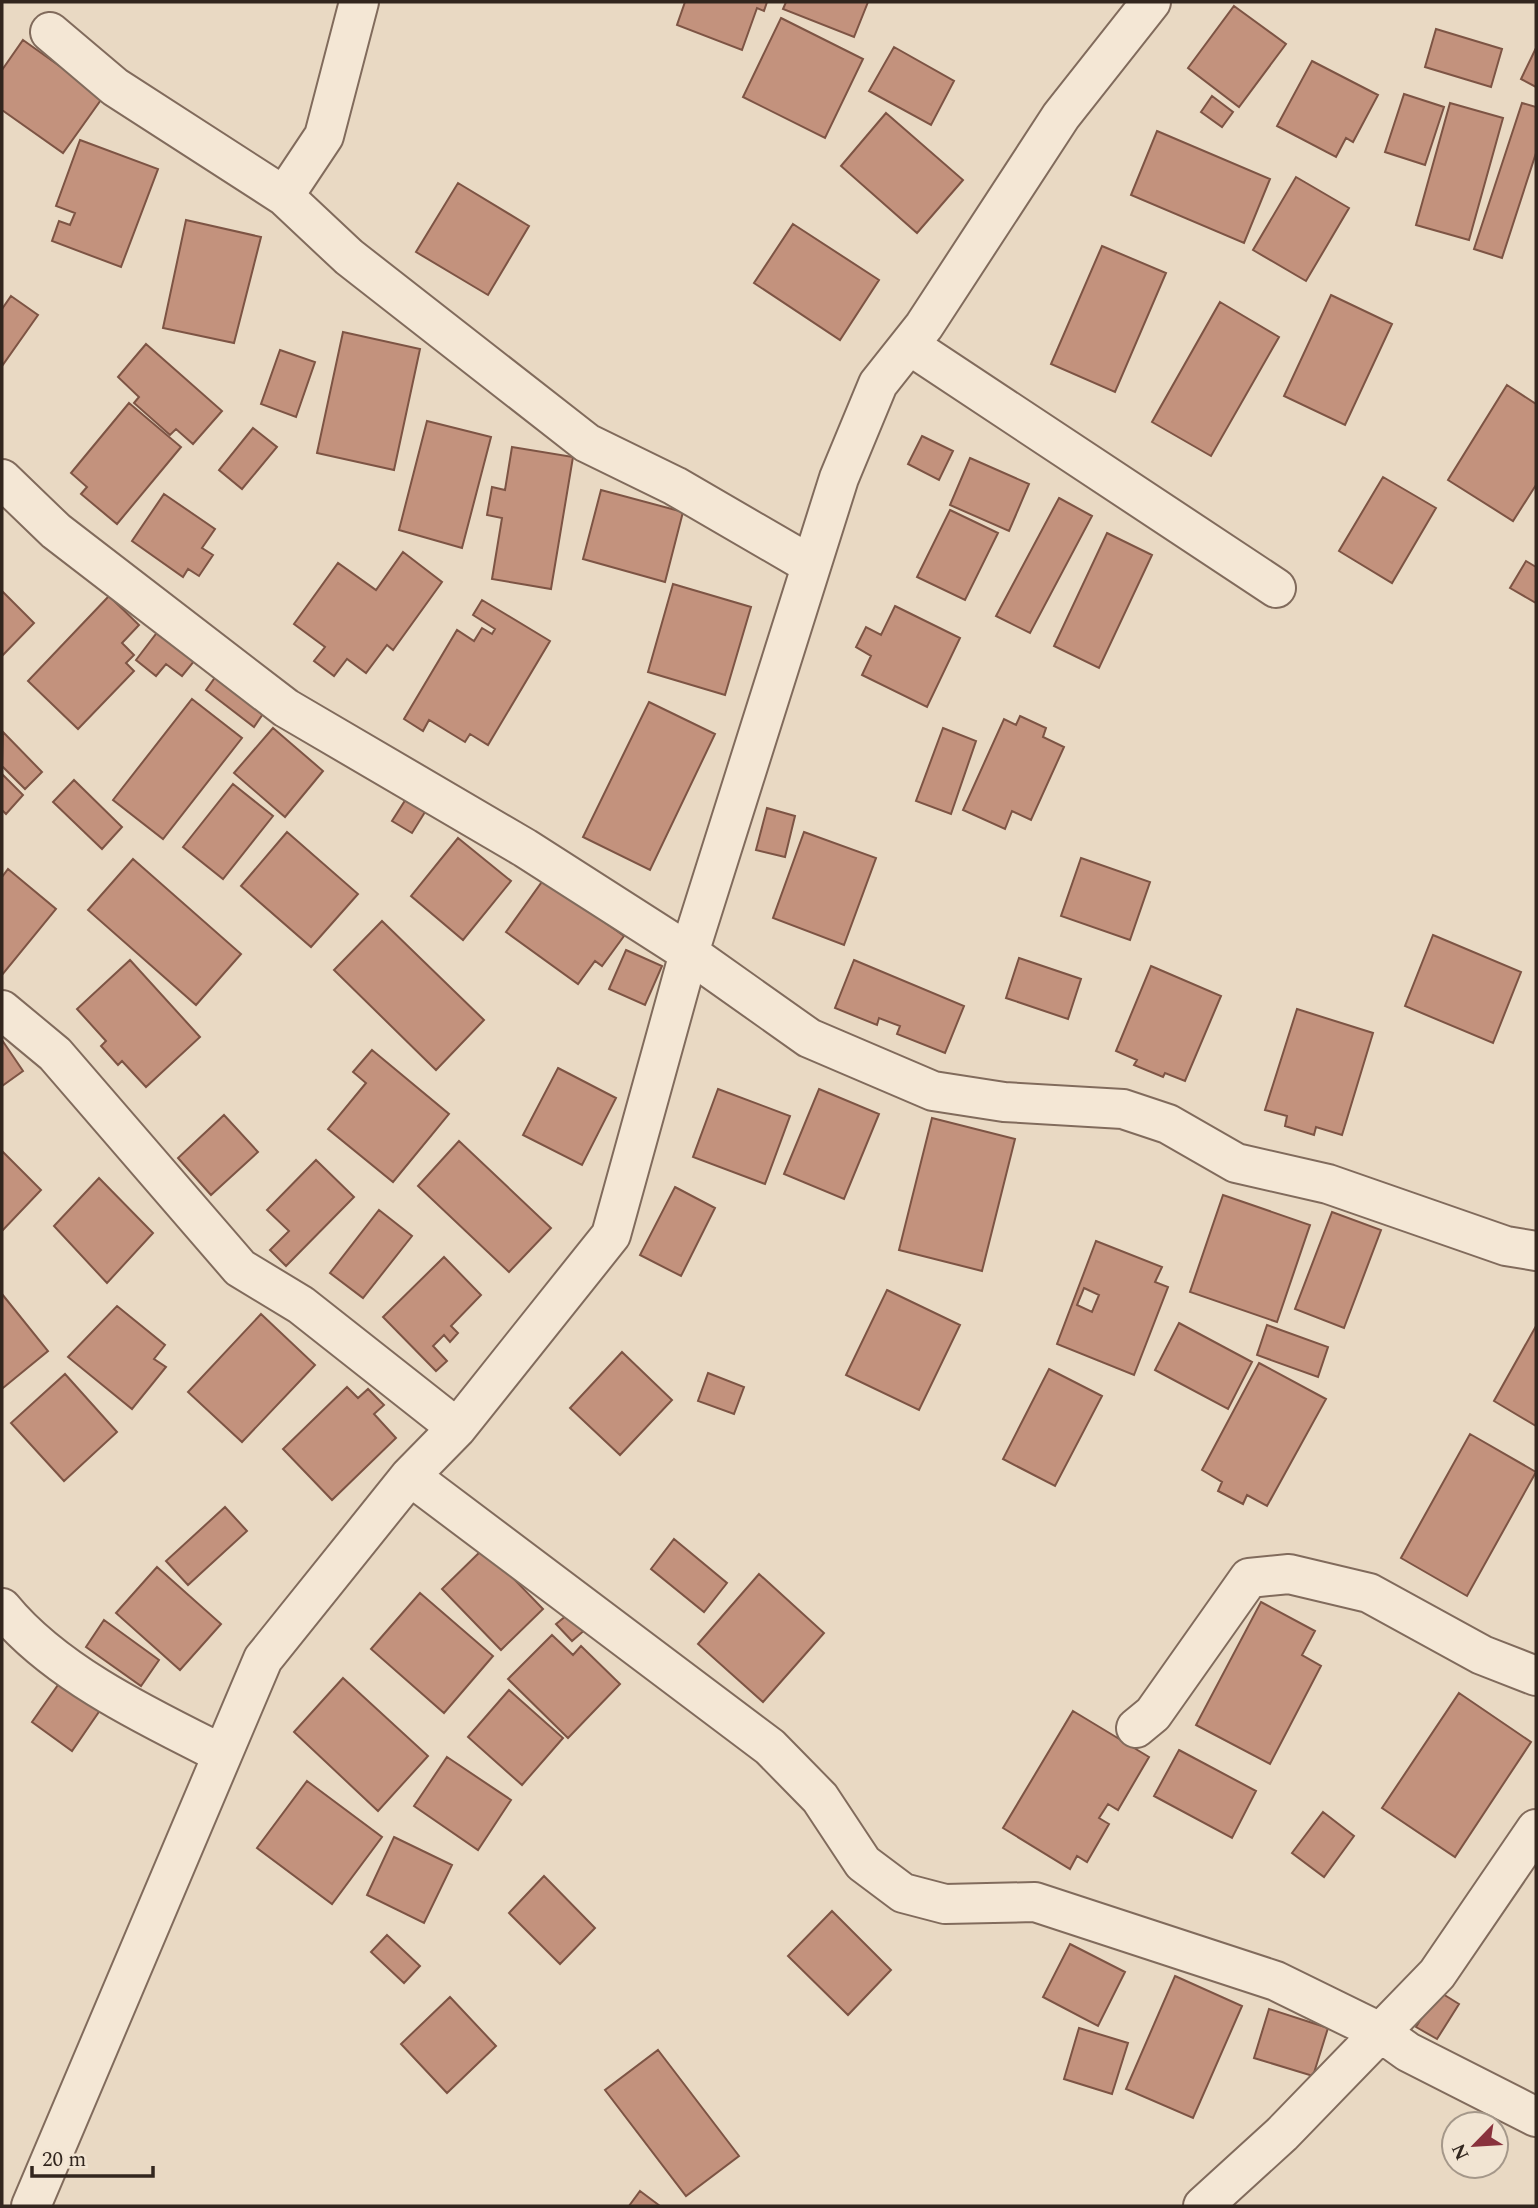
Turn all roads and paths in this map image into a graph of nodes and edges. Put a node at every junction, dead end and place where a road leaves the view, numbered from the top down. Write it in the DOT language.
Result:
graph roads {
  1 [pos="359,2"];
  2 [pos="1152,2"];
  3 [pos="50,32"];
  4 [pos="285,196"];
  5 [pos="909,345"];
  6 [pos="2,479"];
  7 [pos="811,565"];
  8 [pos="1276,588"];
  9 [pos="689,953"];
  10 [pos="2,1010"];
  11 [pos="1536,1251"];
  12 [pos="457,1428"];
  13 [pos="410,1476"];
  14 [pos="2,1608"];
  15 [pos="1536,1676"];
  16 [pos="1136,1728"];
  17 [pos="222,1754"];
  18 [pos="1536,1829"];
  19 [pos="1380,2032"];
  20 [pos="1536,2118"];
  21 [pos="31,2206"];
  22 [pos="1203,2206"];
  1 -- 4 [label="street"];
  2 -- 5 [label="street"];
  3 -- 4 [label="street"];
  4 -- 7 [label="street"];
  5 -- 7 [label="street"];
  5 -- 8 [label="street"];
  6 -- 9 [label="street"];
  7 -- 9 [label="street"];
  9 -- 11 [label="street"];
  9 -- 12 [label="street"];
  10 -- 12 [label="street"];
  12 -- 13 [label="street"];
  13 -- 17 [label="street"];
  13 -- 19 [label="street"];
  14 -- 17 [label="street"];
  15 -- 16 [label="street"];
  17 -- 21 [label="street"];
  18 -- 19 [label="street"];
  19 -- 20 [label="street"];
  19 -- 22 [label="street"];
}
